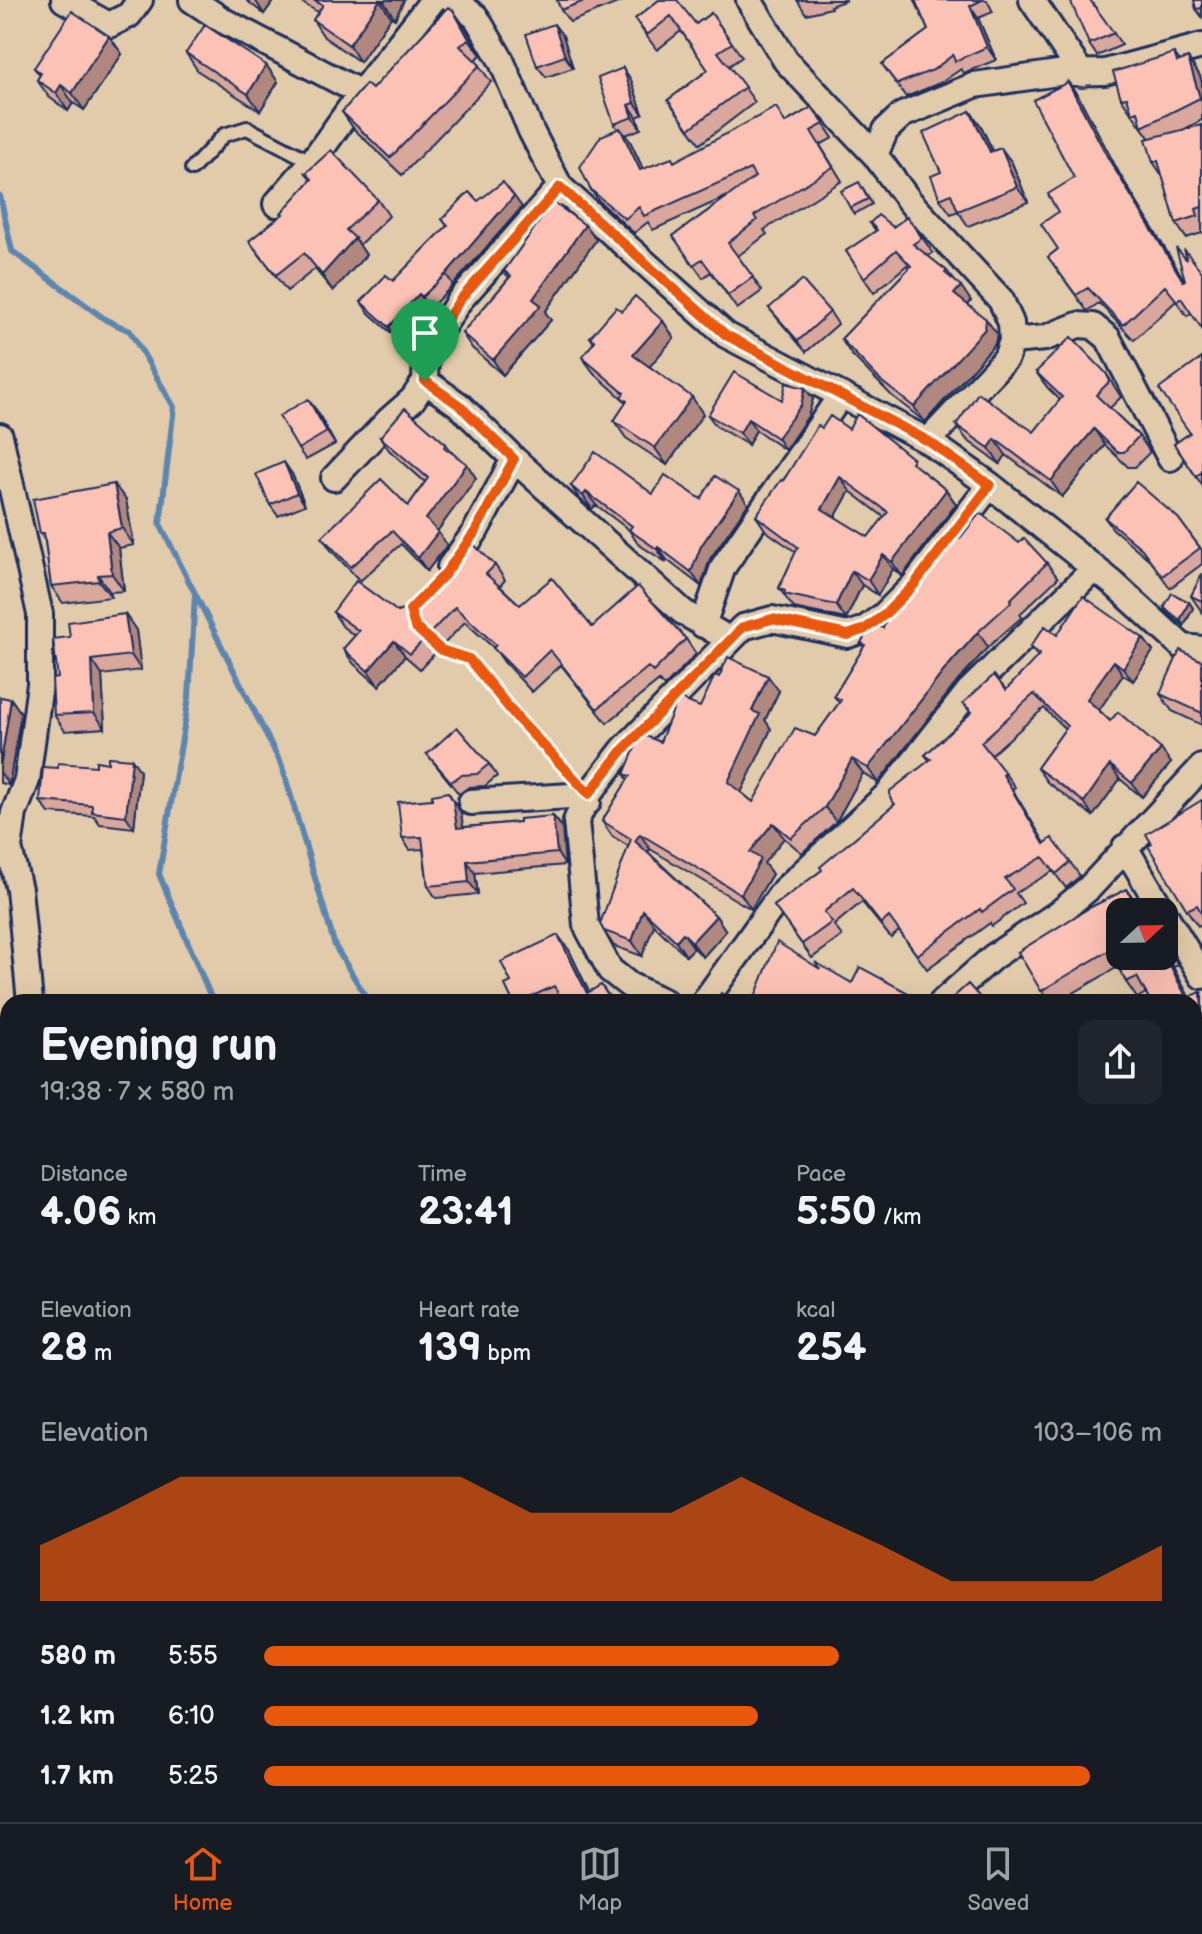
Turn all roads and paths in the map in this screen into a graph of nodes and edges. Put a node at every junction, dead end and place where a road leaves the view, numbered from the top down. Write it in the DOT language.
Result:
graph roads {
  1 [pos="64,0"];
  2 [pos="140,0"];
  3 [pos="192,0"];
  4 [pos="433,0"];
  5 [pos="453,0"];
  6 [pos="749,0"];
  7 [pos="1032,0"];
  8 [pos="1202,46"];
  9 [pos="1082,74"];
  10 [pos="361,93"];
  11 [pos="875,155"];
  12 [pos="312,162"];
  13 [pos="192,169"];
  14 [pos="560,187"];
  15 [pos="276,204"];
  16 [pos="1012,341"];
  17 [pos="425,381"];
  18 [pos="841,395"];
  19 [pos="0,436"];
  20 [pos="928,441"];
  21 [pos="1170,458"];
  22 [pos="514,459"];
  23 [pos="334,478"];
  24 [pos="990,485"];
  25 [pos="1095,568"];
  26 [pos="436,583"];
  27 [pos="703,625"];
  28 [pos="730,640"];
  29 [pos="433,642"];
  30 [pos="1202,649"];
  31 [pos="1202,767"];
  32 [pos="588,798"];
  33 [pos="471,802"];
  34 [pos="1125,847"];
  35 [pos="1155,898"];
  36 [pos="1178,936"];
  37 [pos="1202,976"];
  38 [pos="29,994"];
  39 [pos="648,994"];
  40 [pos="710,994"];
  41 [pos="951,994"];
  1 -- 2 [label="street"];
  3 -- 10 [label="street"];
  4 -- 10 [label="street"];
  5 -- 14 [label="street"];
  6 -- 11 [label="street"];
  7 -- 9 [label="street"];
  8 -- 9 [label="street"];
  9 -- 11 [label="street"];
  10 -- 12 [label="street"];
  11 -- 16 [label="street"];
  12 -- 13 [label="lane"];
  12 -- 15 [label="street"];
  14 -- 17 [label="street"];
  14 -- 18 [label="street"];
  16 -- 20 [label="street"];
  16 -- 21 [label="street"];
  17 -- 22 [label="street"];
  17 -- 23 [label="street"];
  18 -- 20 [label="street"];
  18 -- 27 [label="street"];
  19 -- 38 [label="street"];
  20 -- 24 [label="street"];
  22 -- 26 [label="street"];
  22 -- 27 [label="street"];
  24 -- 25 [label="street"];
  24 -- 28 [label="street"];
  25 -- 30 [label="street"];
  25 -- 40 [label="street"];
  27 -- 28 [label="street"];
  28 -- 32 [label="street"];
  29 -- 32 [label="path"];
  31 -- 34 [label="street"];
  32 -- 33 [label="street"];
  32 -- 39 [label="street"];
  34 -- 35 [label="street"];
  34 -- 41 [label="street"];
  36 -- 37 [label="street"];
}
